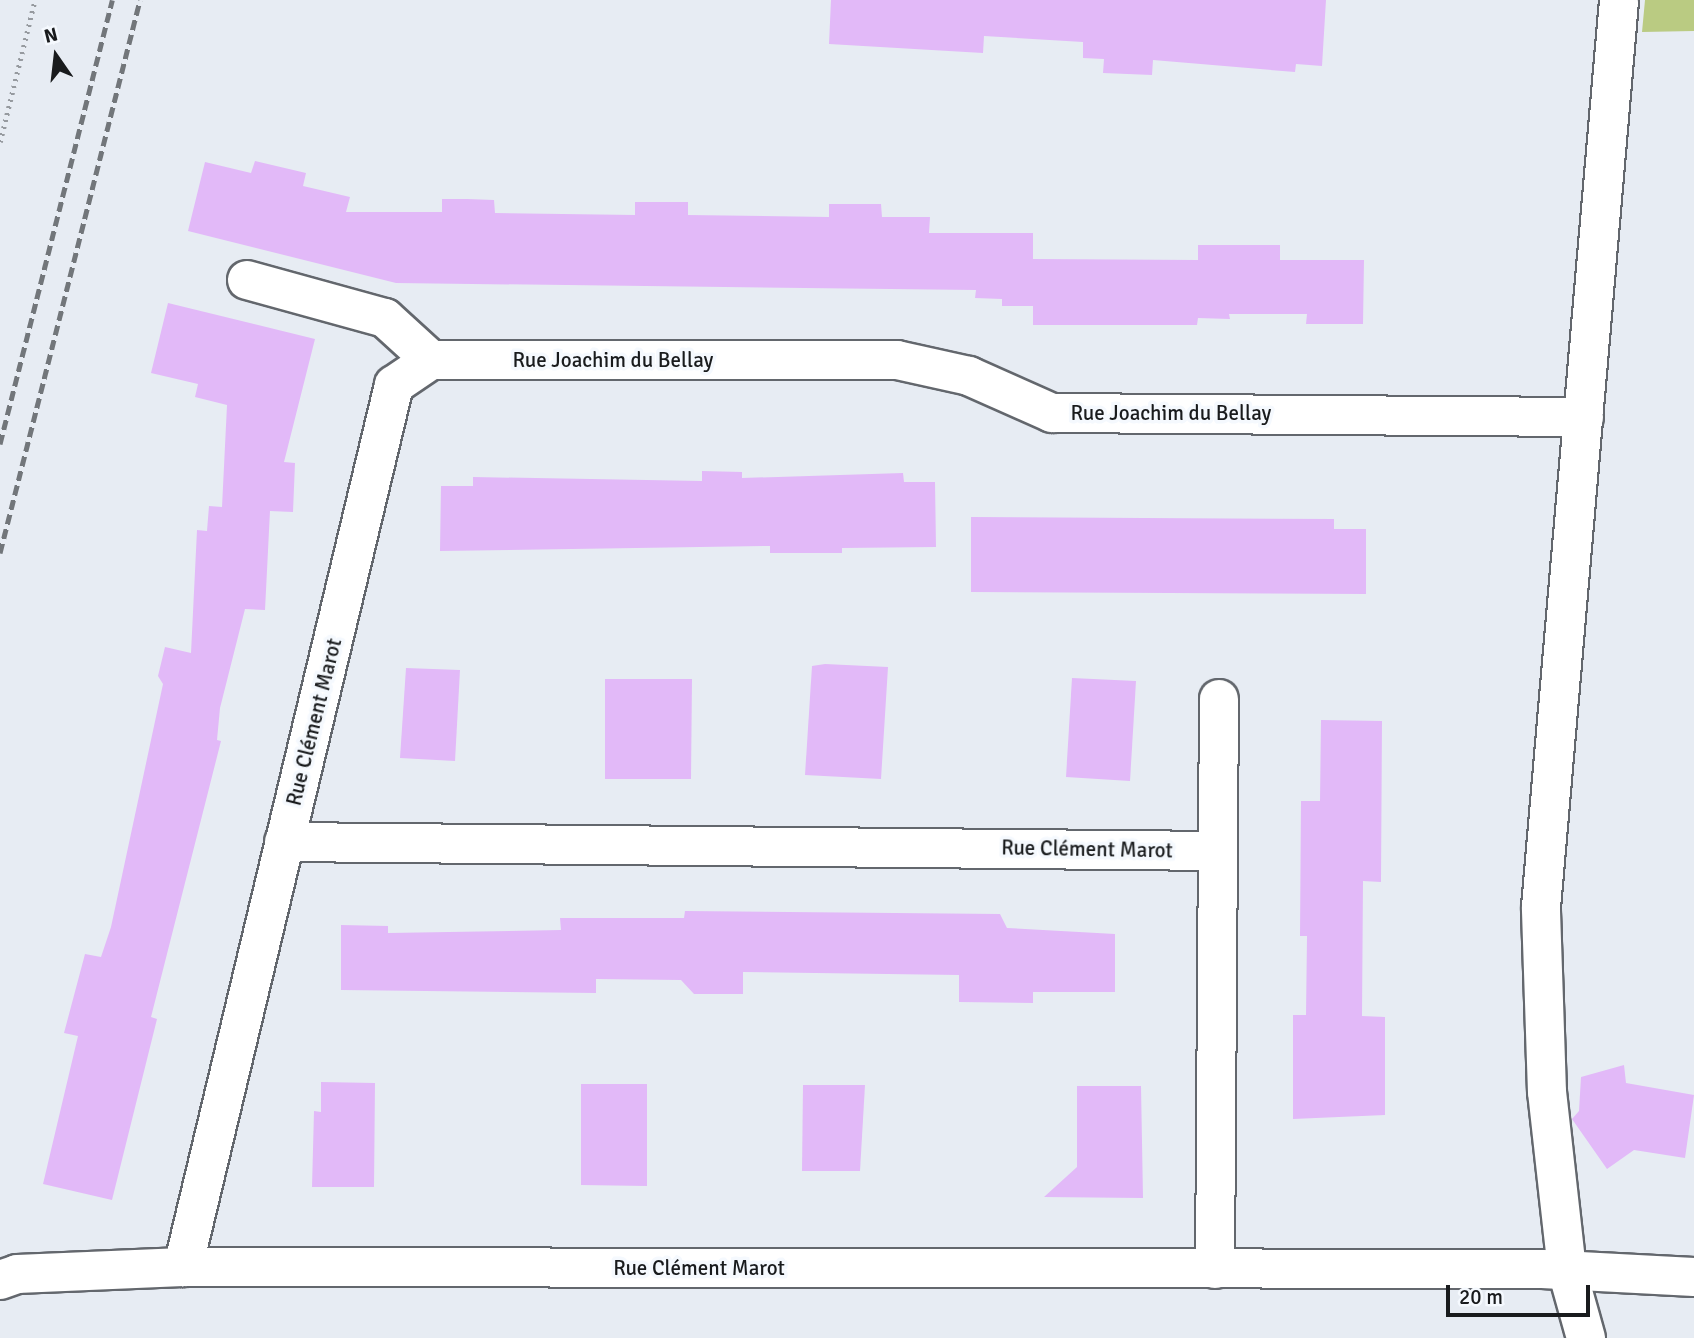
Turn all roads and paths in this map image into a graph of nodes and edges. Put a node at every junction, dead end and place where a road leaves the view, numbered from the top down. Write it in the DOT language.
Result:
graph roads {
  1 [pos="35,0"];
  2 [pos="1619,0"];
  3 [pos="0,142"];
  4 [pos="247,280"];
  5 [pos="431,360"];
  6 [pos="1584,417"];
  7 [pos="1219,699"];
  8 [pos="284,842"];
  9 [pos="1218,850"];
  10 [pos="183,1267"];
  11 [pos="1215,1269"];
  12 [pos="1567,1270"];
  13 [pos="1694,1277"];
  14 [pos="0,1280"];
  15 [pos="1586,1338"];
  1 -- 3 [label="path"];
  2 -- 6 [label="street"];
  4 -- 5 [label="street"];
  5 -- 6 [label="street, Rue Joachim du Bellay"];
  5 -- 8 [label="street, Rue Clément Marot"];
  6 -- 12 [label="street"];
  7 -- 9 [label="street"];
  8 -- 9 [label="street, Rue Clément Marot"];
  8 -- 10 [label="street, Rue Clément Marot"];
  9 -- 11 [label="street"];
  10 -- 11 [label="street, Rue Clément Marot"];
  10 -- 14 [label="street, Rue Clément Marot"];
  11 -- 12 [label="street, Rue Clément Marot"];
  12 -- 13 [label="street, Rue Clément Marot"];
  12 -- 15 [label="street"];
}
